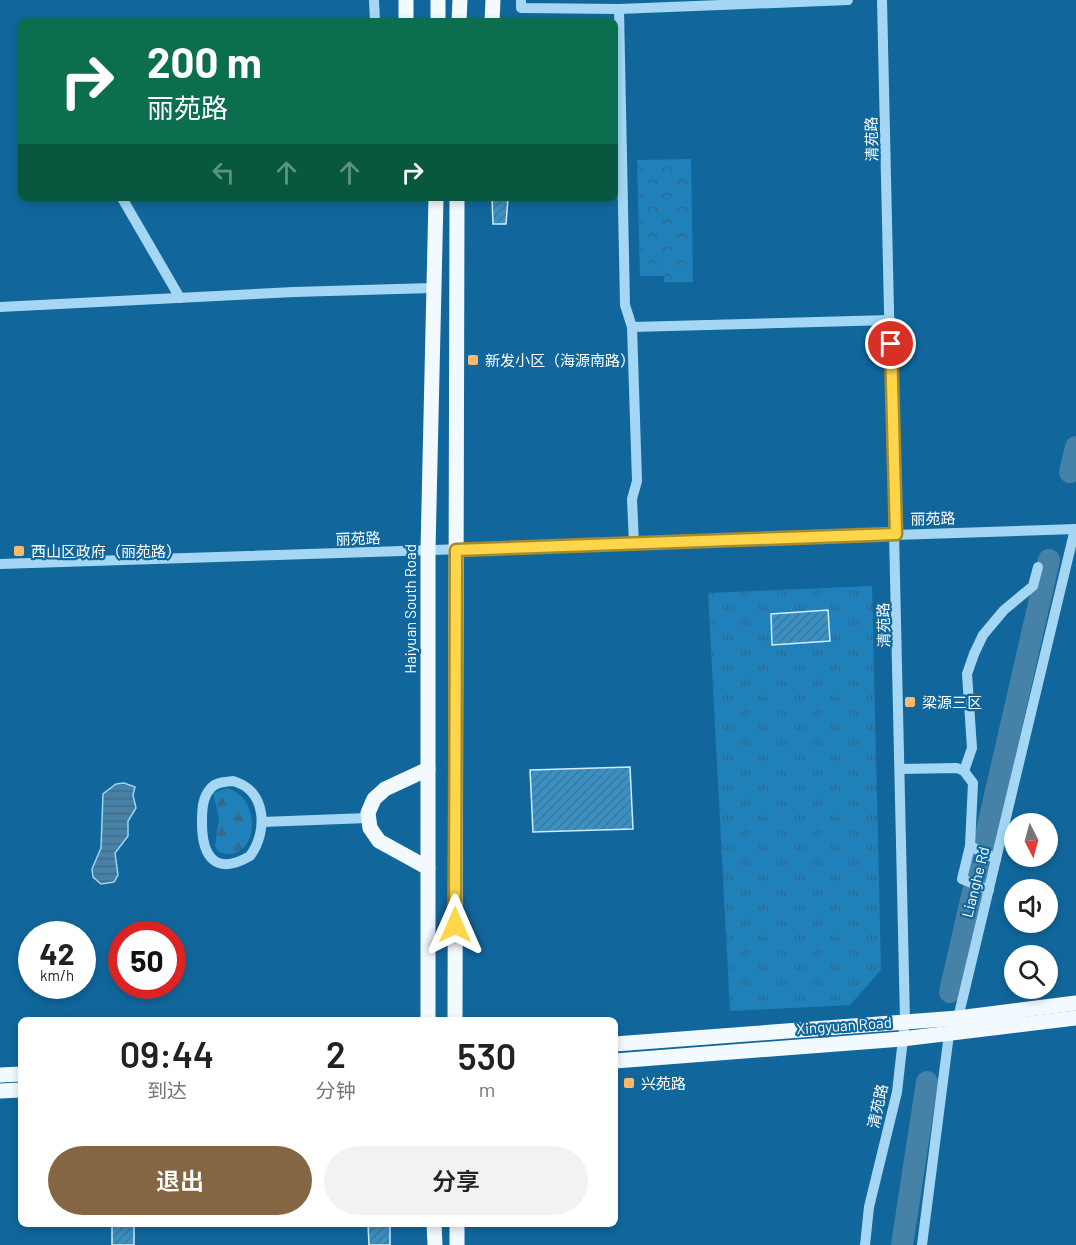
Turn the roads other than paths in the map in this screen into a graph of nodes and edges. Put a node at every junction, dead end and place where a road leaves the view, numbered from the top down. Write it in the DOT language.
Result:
graph roads {
  1 [pos="374,0"];
  2 [pos="406,0"];
  3 [pos="438,0"];
  4 [pos="460,0"];
  5 [pos="493,0"];
  6 [pos="521,0"];
  7 [pos="848,0"];
  8 [pos="882,0"];
  9 [pos="619,9"];
  10 [pos="375,18"];
  11 [pos="406,18"];
  12 [pos="438,18"];
  13 [pos="459,18"];
  14 [pos="492,18"];
  15 [pos="124,201"];
  16 [pos="436,201"];
  17 [pos="457,201"];
  18 [pos="432,288"];
  19 [pos="180,298"];
  20 [pos="0,307"];
  21 [pos="890,320"];
  22 [pos="632,327"];
  23 [pos="1076,529"];
  24 [pos="896,534"];
  25 [pos="634,544"];
  26 [pos="428,550"];
  27 [pos="456,550"];
  28 [pos="0,564"];
  29 [pos="1038,567"];
  30 [pos="900,769"];
  31 [pos="428,770"];
  32 [pos="964,771"];
  33 [pos="368,818"];
  34 [pos="262,822"];
  35 [pos="970,846"];
  36 [pos="996,858"];
  37 [pos="428,868"];
  38 [pos="989,890"];
  39 [pos="1076,1002"];
  40 [pos="428,1017"];
  41 [pos="455,1017"];
  42 [pos="958,1018"];
  43 [pos="1076,1018"];
  44 [pos="905,1021"];
  45 [pos="949,1034"];
  46 [pos="902,1039"];
  47 [pos="618,1044"];
  48 [pos="618,1061"];
  49 [pos="18,1074"];
  50 [pos="0,1075"];
  51 [pos="0,1090"];
  52 [pos="18,1090"];
  53 [pos="434,1227"];
  54 [pos="457,1227"];
  55 [pos="435,1245"];
  56 [pos="457,1245"];
  57 [pos="864,1245"];
  58 [pos="922,1245"];
  1 -- 10 [label="street"];
  2 -- 11 [label="main road"];
  3 -- 12 [label="main road"];
  4 -- 13 [label="main road"];
  5 -- 14 [label="main road"];
  6 -- 9 [label="street"];
  7 -- 9 [label="street"];
  8 -- 21 [label="street, 清苑路"];
  9 -- 22 [label="street"];
  15 -- 19 [label="street"];
  16 -- 18 [label="main road, Haiyuan South Road"];
  17 -- 27 [label="main road"];
  18 -- 19 [label="street"];
  18 -- 26 [label="main road, Haiyuan South Road"];
  19 -- 20 [label="street"];
  21 -- 22 [label="street"];
  21 -- 24 [label="street, 清苑路"];
  22 -- 25 [label="street"];
  23 -- 24 [label="street, 丽苑路"];
  23 -- 36 [label="street, Lianghe Rd"];
  24 -- 25 [label="street, 丽苑路"];
  24 -- 30 [label="street, 清苑路"];
  25 -- 27 [label="street, 丽苑路"];
  26 -- 27 [label="street, 丽苑路"];
  26 -- 28 [label="street, 丽苑路"];
  26 -- 31 [label="main road, Haiyuan South Road"];
  27 -- 41 [label="main road"];
  29 -- 32 [label="street"];
  30 -- 32 [label="street"];
  30 -- 44 [label="street, 清苑路"];
  31 -- 33 [label="main road"];
  31 -- 37 [label="main road, Haiyuan South Road"];
  32 -- 35 [label="street"];
  33 -- 34 [label="street"];
  33 -- 37 [label="main road"];
  34 -- 34 [label="street"];
  35 -- 36 [label="street"];
  35 -- 38 [label="street"];
  36 -- 38 [label="street, Lianghe Rd"];
  37 -- 40 [label="main road, Haiyuan South Road"];
  38 -- 42 [label="street, Lianghe Rd"];
  39 -- 42 [label="main road, Xingyuan Road"];
  42 -- 44 [label="main road, Xingyuan Road"];
  42 -- 45 [label="street, Lianghe Rd"];
  43 -- 45 [label="main road, Xingyuan Road"];
  44 -- 46 [label="street, 清苑路"];
  44 -- 47 [label="main road, Xingyuan Road"];
  45 -- 46 [label="main road, Xingyuan Road"];
  45 -- 58 [label="street, Lianghe Rd"];
  46 -- 48 [label="main road, Xingyuan Road"];
  46 -- 57 [label="street, 清苑路"];
  49 -- 50 [label="main road"];
  51 -- 52 [label="main road"];
  53 -- 55 [label="main road"];
  54 -- 56 [label="main road"];
}
